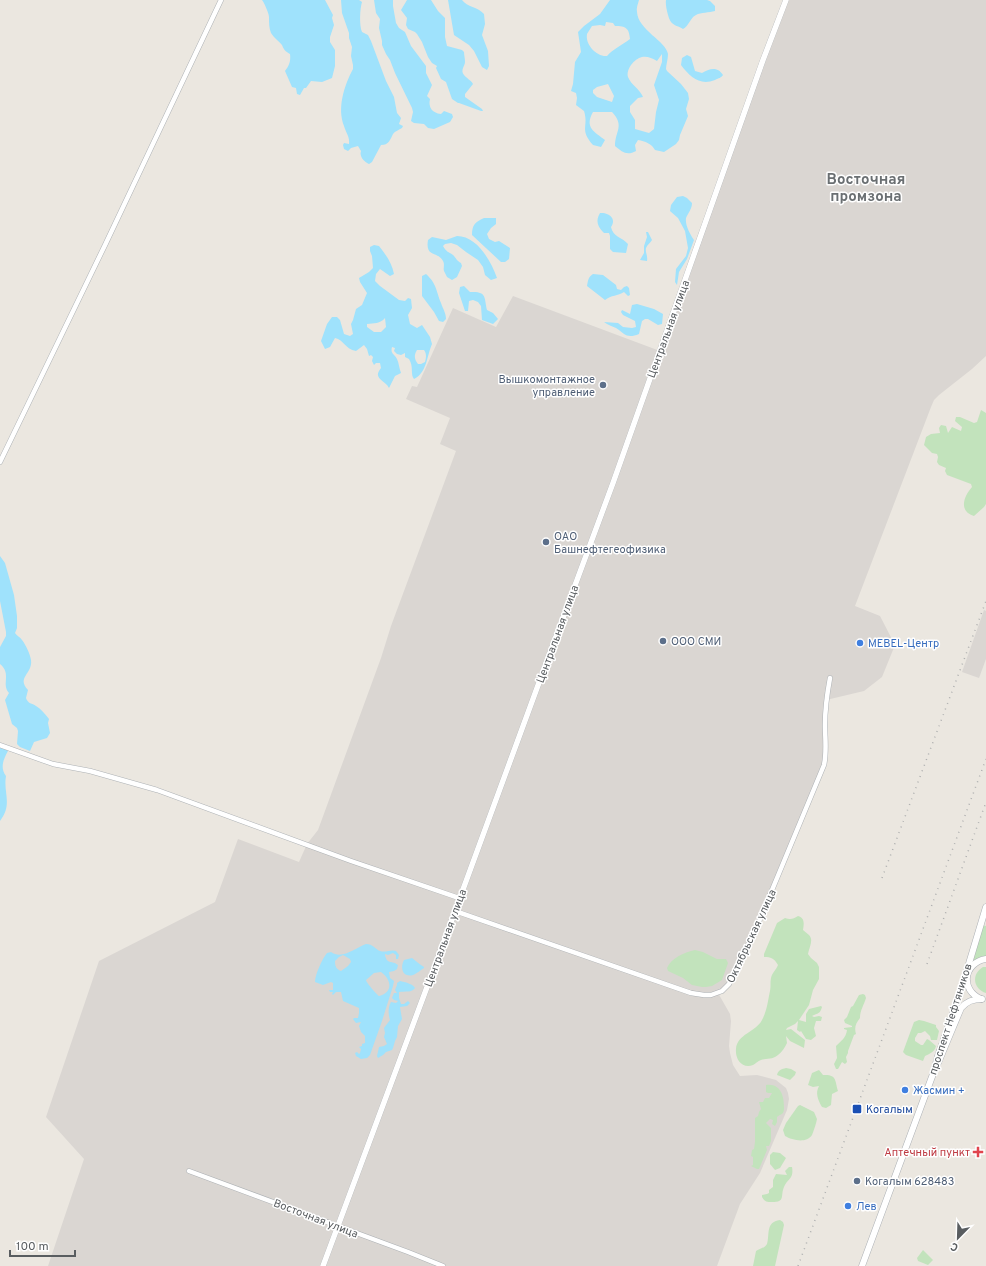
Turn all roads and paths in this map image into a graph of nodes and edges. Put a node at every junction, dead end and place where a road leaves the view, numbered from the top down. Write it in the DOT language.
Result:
graph roads {
  1 [pos="221,0"];
  2 [pos="786,0"];
  3 [pos="0,462"];
  4 [pos="830,678"];
  5 [pos="0,745"];
  6 [pos="459,898"];
  7 [pos="986,907"];
  8 [pos="455,910"];
  9 [pos="970,956"];
  10 [pos="986,959"];
  11 [pos="968,974"];
  12 [pos="960,990"];
  13 [pos="985,1000"];
  14 [pos="933,1074"];
  15 [pos="189,1171"];
  16 [pos="338,1226"];
  17 [pos="863,1265"];
  18 [pos="323,1266"];
  19 [pos="443,1266"];
  1 -- 3 [label="street"];
  2 -- 6 [label="street, Центральная улица"];
  4 -- 8 [label="street, Октябрьская улица"];
  5 -- 6 [label="street"];
  6 -- 8 [label="street, Центральная улица"];
  7 -- 9 [label="main road, проспект Нефтяников"];
  8 -- 16 [label="street, Центральная улица"];
  9 -- 11 [label="main road"];
  9 -- 12 [label="main road, проспект Нефтяников"];
  10 -- 11 [label="main road"];
  11 -- 12 [label="main road"];
  11 -- 13 [label="main road"];
  12 -- 14 [label="main road, проспект Нефтяников"];
  13 -- 14 [label="main road"];
  14 -- 17 [label="main road, проспект Нефтяников"];
  15 -- 16 [label="street, Восточная улица"];
  16 -- 18 [label="street, Центральная улица"];
  16 -- 19 [label="street, Восточная улица"];
}
